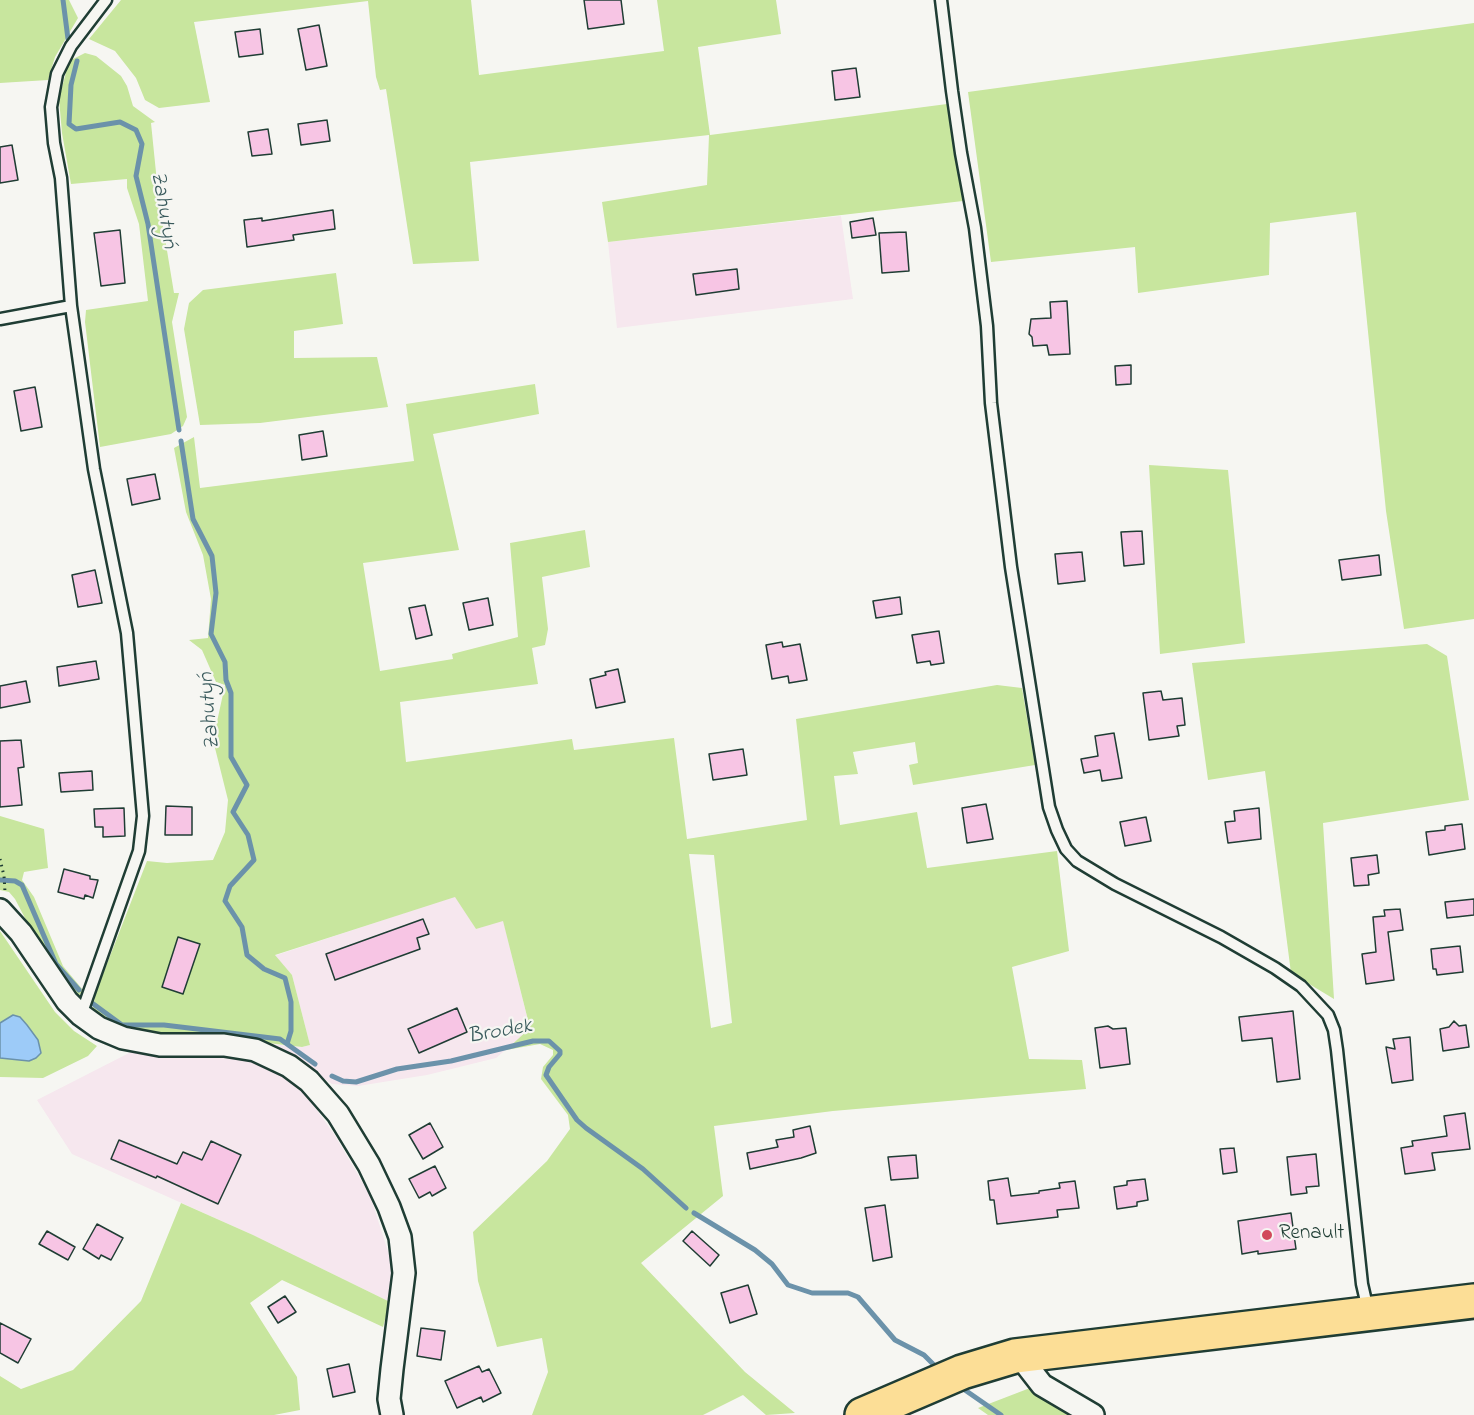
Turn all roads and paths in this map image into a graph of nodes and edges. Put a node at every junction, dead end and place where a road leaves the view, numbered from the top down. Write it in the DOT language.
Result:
graph roads {
  1 [pos="106,0"];
  2 [pos="941,0"];
  3 [pos="71,306"];
  4 [pos="0,319"];
  5 [pos="0,859"];
  6 [pos="5,885"];
  7 [pos="0,909"];
  8 [pos="81,1015"];
  9 [pos="1474,1302"];
  10 [pos="1369,1313"];
  11 [pos="1024,1354"];
  12 [pos="392,1415"];
  13 [pos="862,1415"];
  14 [pos="1093,1415"];
  1 -- 3 [label="lane"];
  2 -- 10 [label="lane"];
  3 -- 4 [label="lane"];
  3 -- 8 [label="lane"];
  5 -- 6 [label="path"];
  7 -- 8 [label="street"];
  8 -- 12 [label="street"];
  9 -- 10 [label="main road"];
  10 -- 11 [label="main road"];
  11 -- 13 [label="main road"];
  11 -- 14 [label="street"];
}
